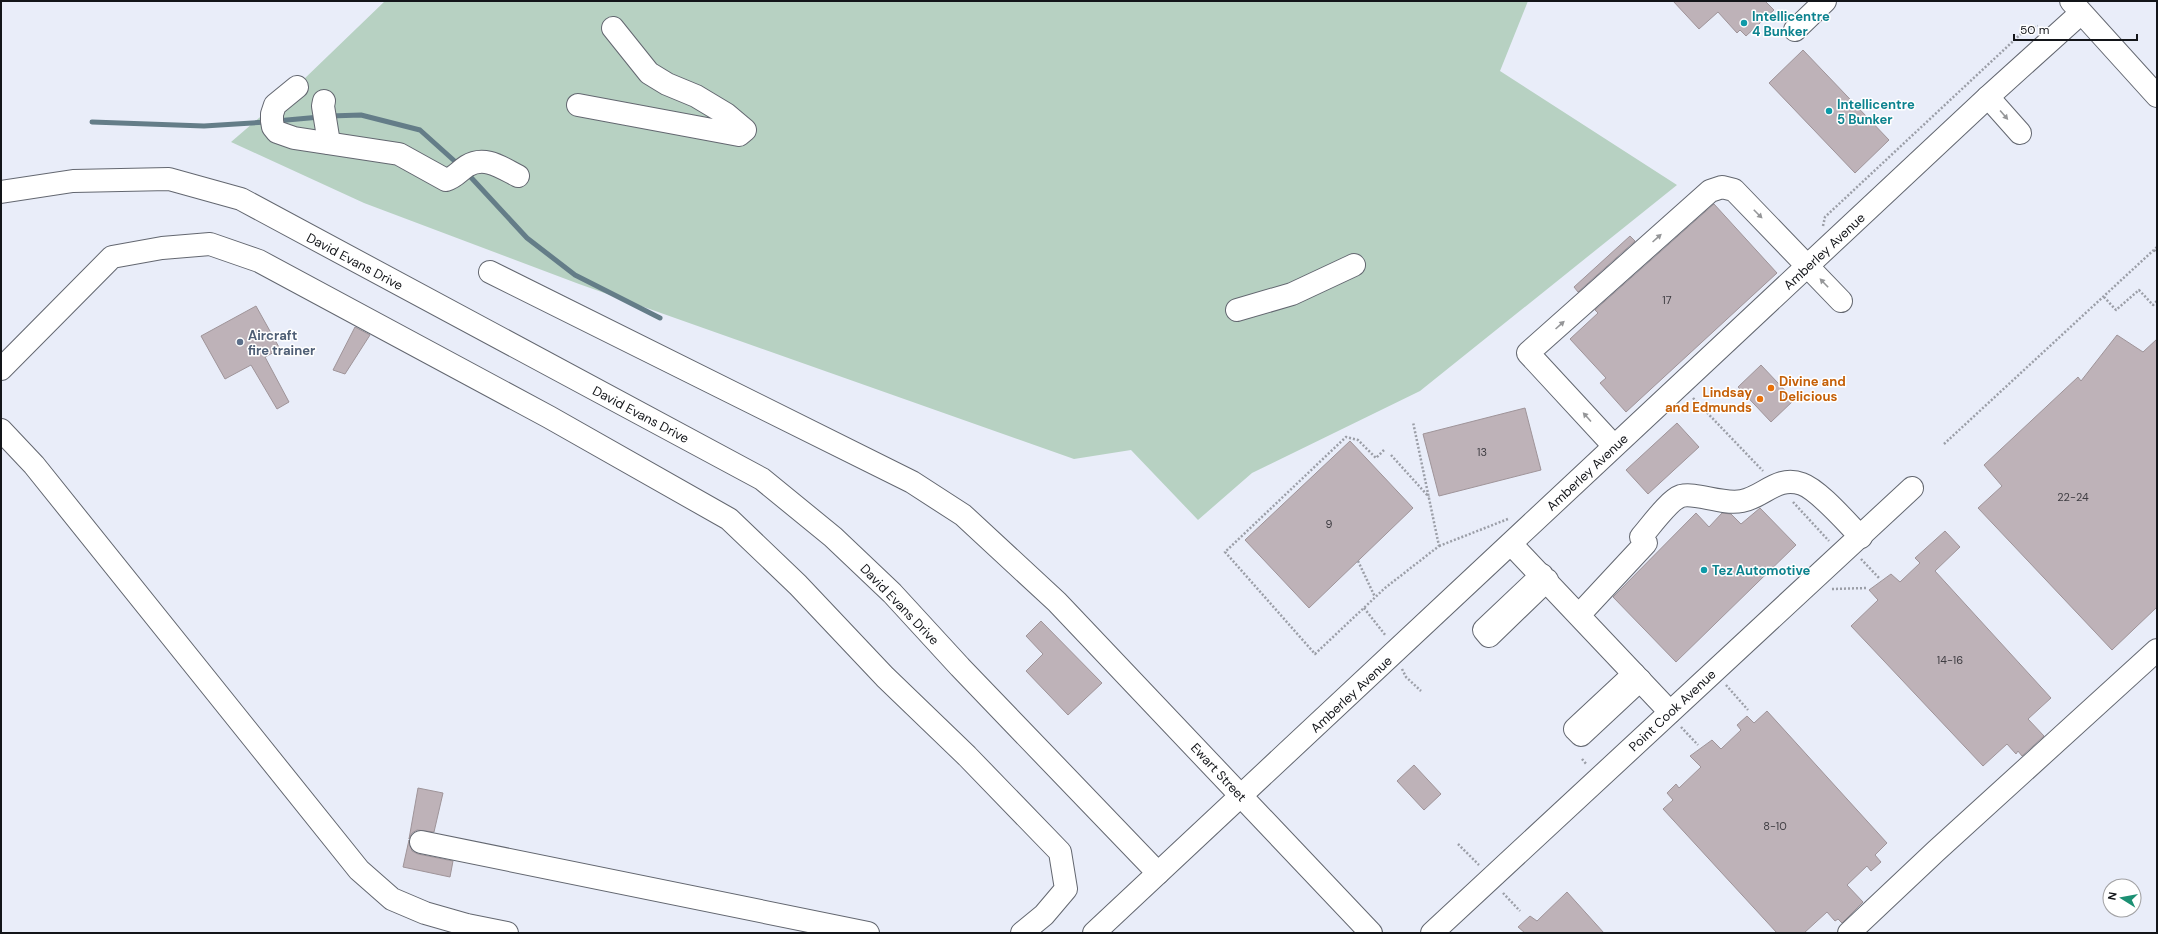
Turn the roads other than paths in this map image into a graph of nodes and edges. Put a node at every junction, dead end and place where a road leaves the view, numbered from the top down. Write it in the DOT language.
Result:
graph roads {
  1 [pos="1825,1"];
  2 [pos="2076,7"];
  3 [pos="613,28"];
  4 [pos="1795,30"];
  5 [pos="297,87"];
  6 [pos="2155,89"];
  7 [pos="1988,97"];
  8 [pos="578,105"];
  9 [pos="2020,133"];
  10 [pos="518,176"];
  11 [pos="1,192"];
  12 [pos="1354,266"];
  13 [pos="1808,266"];
  14 [pos="490,272"];
  15 [pos="1841,301"];
  16 [pos="1237,310"];
  17 [pos="1,369"];
  18 [pos="1,430"];
  19 [pos="1614,446"];
  20 [pos="1912,488"];
  21 [pos="1861,536"];
  22 [pos="1511,544"];
  23 [pos="1544,578"];
  24 [pos="1579,615"];
  25 [pos="1486,633"];
  26 [pos="2157,650"];
  27 [pos="1637,677"];
  28 [pos="1674,718"];
  29 [pos="1578,732"];
  30 [pos="1241,796"];
  31 [pos="422,842"];
  32 [pos="1158,873"];
  33 [pos="507,933"];
  34 [pos="868,933"];
  35 [pos="1022,933"];
  36 [pos="1094,933"];
  37 [pos="1371,933"];
  38 [pos="1432,933"];
  39 [pos="1849,933"];
  1 -- 4 [label="street"];
  2 -- 6 [label="street"];
  2 -- 7 [label="street, Amberley Avenue"];
  3 -- 8 [label="street"];
  5 -- 10 [label="street"];
  7 -- 9 [label="street, one-way"];
  7 -- 13 [label="street, Amberley Avenue"];
  11 -- 32 [label="street, David Evans Drive"];
  12 -- 16 [label="street"];
  15 -- 13 [label="street, one-way"];
  13 -- 19 [label="street, Amberley Avenue"];
  19 -- 13 [label="street, one-way"];
  14 -- 30 [label="street, Ewart Street"];
  17 -- 35 [label="street"];
  18 -- 33 [label="street"];
  19 -- 22 [label="street, Amberley Avenue"];
  20 -- 21 [label="street, Point Cook Avenue"];
  21 -- 24 [label="street"];
  21 -- 28 [label="street, Point Cook Avenue"];
  22 -- 23 [label="street"];
  22 -- 30 [label="street, Amberley Avenue"];
  23 -- 24 [label="street"];
  23 -- 25 [label="street"];
  24 -- 27 [label="street"];
  26 -- 39 [label="street"];
  27 -- 28 [label="street"];
  27 -- 29 [label="street"];
  28 -- 38 [label="street, Point Cook Avenue"];
  30 -- 32 [label="street, Amberley Avenue"];
  30 -- 37 [label="street, Ewart Street"];
  31 -- 34 [label="street"];
  32 -- 36 [label="street, Amberley Avenue"];
}
